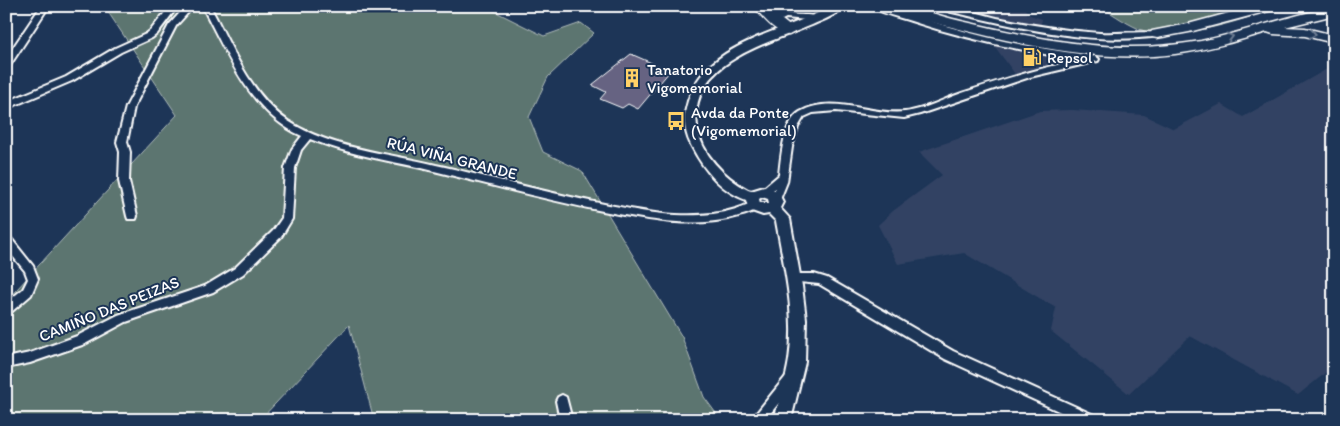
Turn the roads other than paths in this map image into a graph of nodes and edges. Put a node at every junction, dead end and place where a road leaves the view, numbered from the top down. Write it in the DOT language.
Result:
graph roads {
  1 [pos="45,6"];
  2 [pos="174,6"];
  3 [pos="190,6"];
  4 [pos="206,6"];
  5 [pos="761,6"];
  6 [pos="840,6"];
  7 [pos="875,6"];
  8 [pos="894,6"];
  9 [pos="918,6"];
  10 [pos="940,6"];
  11 [pos="1271,6"];
  12 [pos="1302,6"];
  13 [pos="1334,11"];
  14 [pos="773,13"];
  15 [pos="817,19"];
  16 [pos="791,29"];
  17 [pos="1258,30"];
  18 [pos="1157,34"];
  19 [pos="772,38"];
  20 [pos="1334,39"];
  21 [pos="1202,45"];
  22 [pos="1071,59"];
  23 [pos="1095,59"];
  24 [pos="6,65"];
  25 [pos="6,106"];
  26 [pos="308,135"];
  27 [pos="764,201"];
  28 [pos="132,216"];
  29 [pos="6,240"];
  30 [pos="792,278"];
  31 [pos="6,310"];
  32 [pos="6,363"];
  33 [pos="795,374"];
  34 [pos="562,401"];
  35 [pos="566,420"];
  36 [pos="757,420"];
  37 [pos="782,420"];
  38 [pos="1092,420"];
  1 -- 24 [label="street"];
  2 -- 25 [label="street"];
  3 -- 28 [label="street"];
  4 -- 26 [label="street, RÚA VIÑA GRANDE"];
  5 -- 14 [label="highway"];
  6 -- 15 [label="street"];
  7 -- 22 [label="street"];
  8 -- 21 [label="highway"];
  9 -- 12 [label="highway"];
  10 -- 18 [label="street"];
  11 -- 18 [label="highway"];
  13 -- 17 [label="highway"];
  14 -- 15 [label="street"];
  14 -- 16 [label="highway"];
  14 -- 19 [label="highway"];
  15 -- 16 [label="street"];
  16 -- 19 [label="street"];
  17 -- 20 [label="highway, one-way"];
  21 -- 17 [label="highway, one-way"];
  19 -- 27 [label="street"];
  21 -- 23 [label="highway"];
  22 -- 23 [label="street"];
  22 -- 27 [label="street"];
  26 -- 27 [label="street, RÚA VIÑA GRANDE"];
  26 -- 32 [label="street, CAMIÑO DAS PEIZAS"];
  27 -- 30 [label="street"];
  29 -- 31 [label="street"];
  30 -- 33 [label="street"];
  30 -- 38 [label="street"];
  33 -- 36 [label="street"];
  33 -- 37 [label="street"];
  34 -- 35 [label="street"];
}
